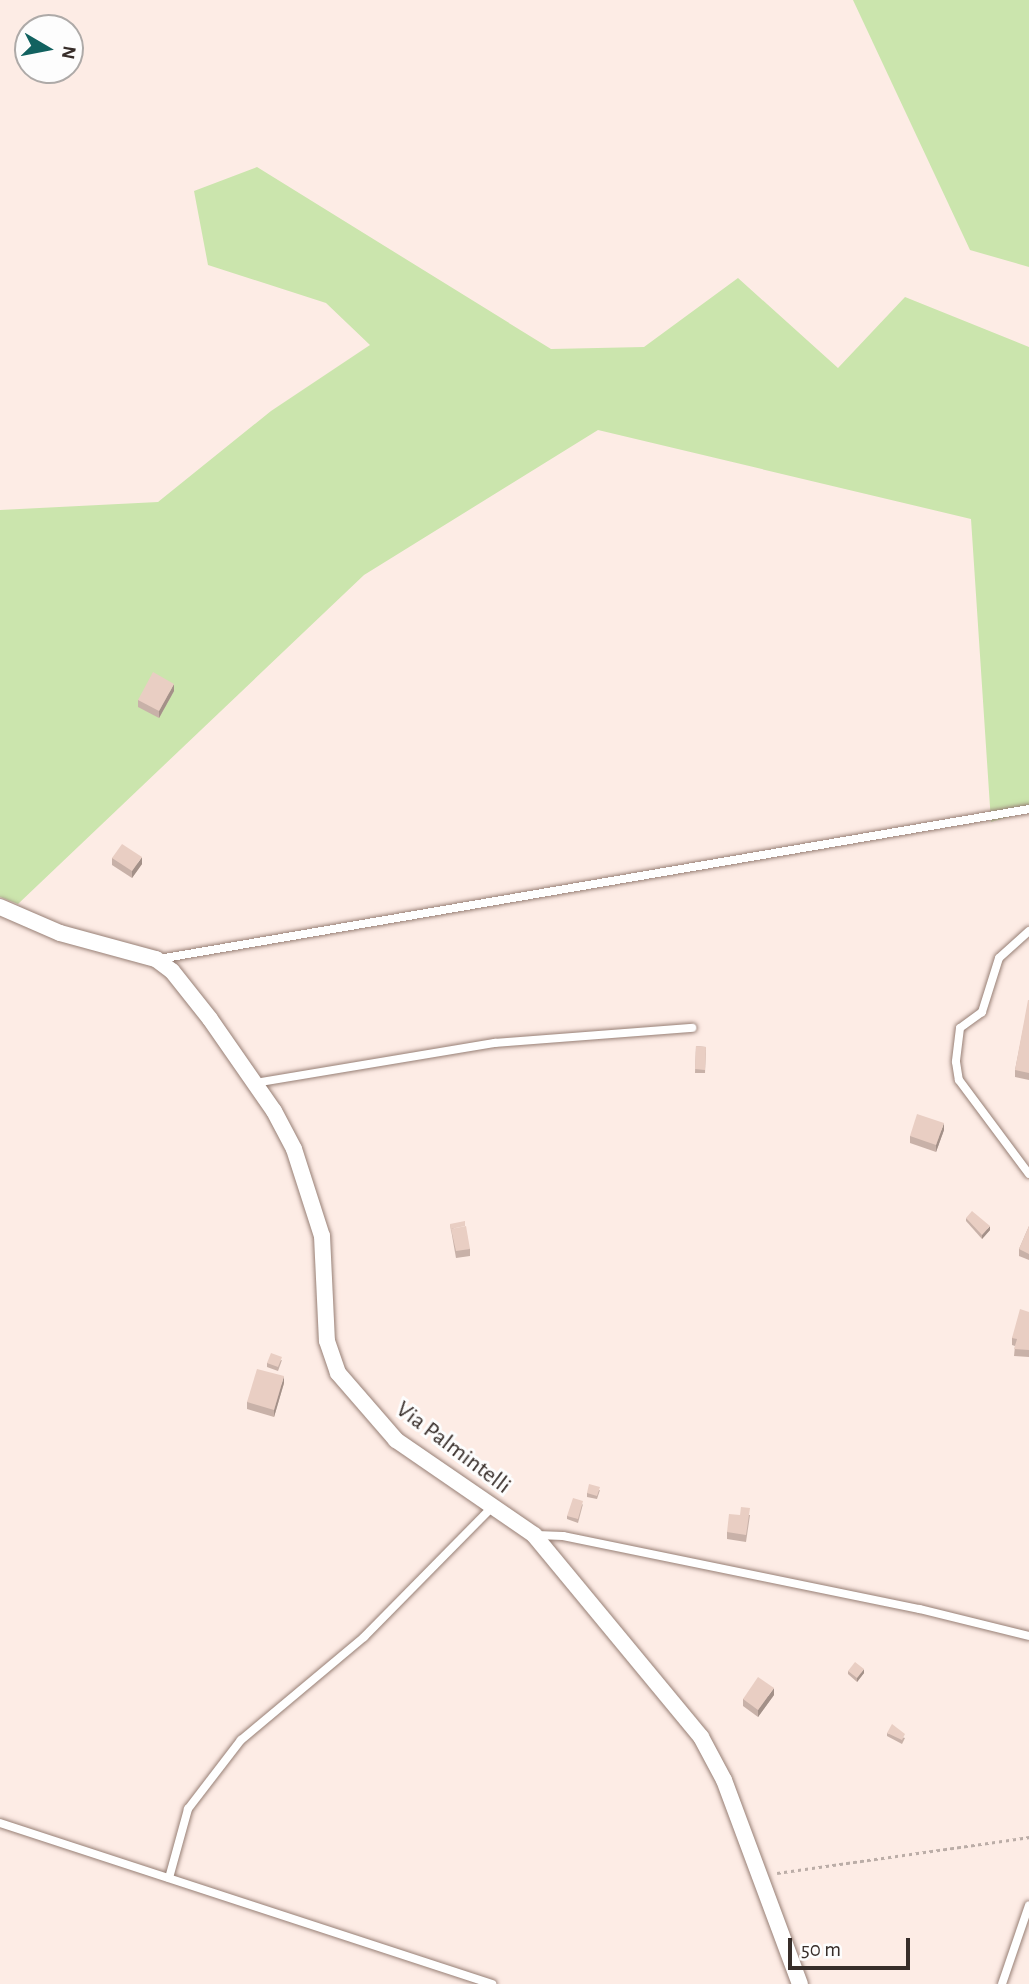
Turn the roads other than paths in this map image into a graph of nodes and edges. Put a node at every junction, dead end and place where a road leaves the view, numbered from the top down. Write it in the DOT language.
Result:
graph roads {
  1 [pos="1029,809"];
  2 [pos="0,907"];
  3 [pos="1029,931"];
  4 [pos="156,959"];
  5 [pos="692,1028"];
  6 [pos="255,1083"];
  7 [pos="1029,1174"];
  8 [pos="492,1506"];
  9 [pos="534,1535"];
  10 [pos="1029,1636"];
  11 [pos="0,1823"];
  12 [pos="169,1878"];
  13 [pos="1029,1905"];
  14 [pos="492,1984"];
  15 [pos="800,1984"];
  16 [pos="1002,1984"];
  1 -- 4 [label="lane"];
  2 -- 4 [label="street, Via Palmintelli"];
  3 -- 7 [label="lane"];
  4 -- 6 [label="street, Via Palmintelli"];
  5 -- 6 [label="lane"];
  6 -- 8 [label="street, Via Palmintelli"];
  8 -- 9 [label="street, Via Palmintelli"];
  8 -- 12 [label="lane"];
  9 -- 10 [label="lane"];
  9 -- 15 [label="street, Via Palmintelli"];
  11 -- 12 [label="lane"];
  12 -- 14 [label="lane"];
  13 -- 16 [label="lane"];
}
